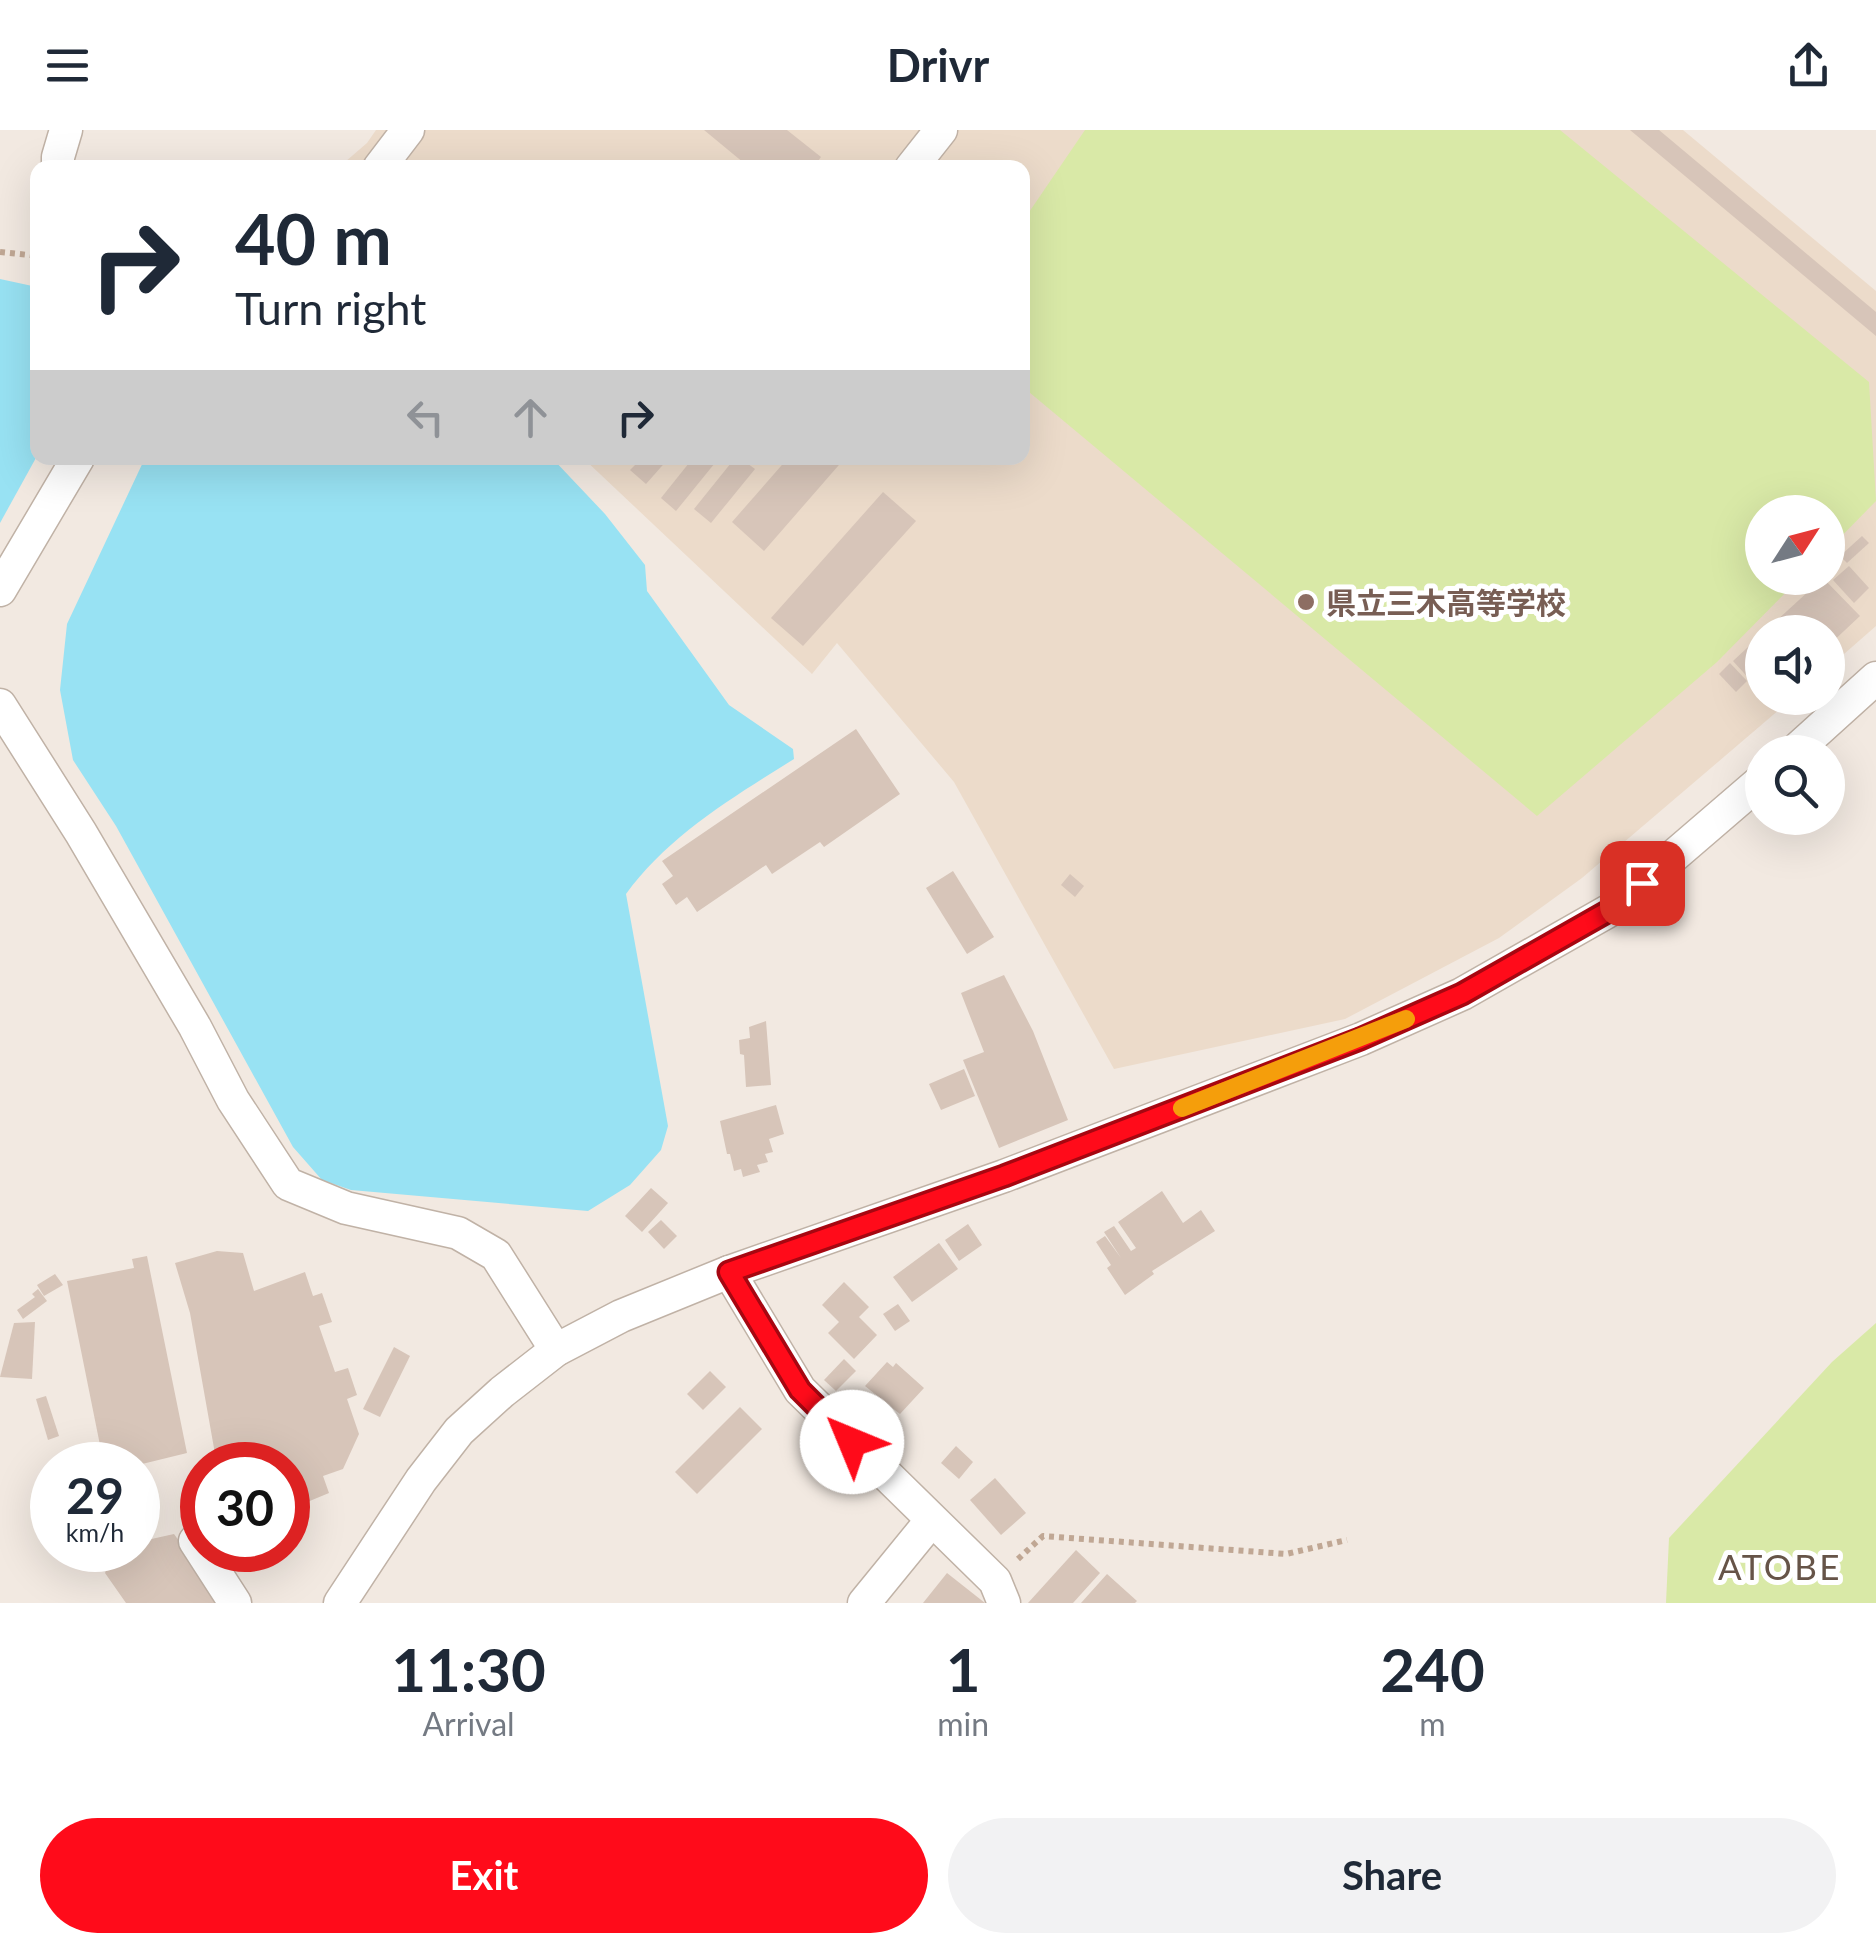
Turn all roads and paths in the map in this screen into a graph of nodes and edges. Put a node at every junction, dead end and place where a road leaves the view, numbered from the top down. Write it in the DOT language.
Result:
graph roads {
  1 [pos="66,130"];
  2 [pos="408,130"];
  3 [pos="941,130"];
  4 [pos="58,160"];
  5 [pos="384,160"];
  6 [pos="917,160"];
  7 [pos="0,252"];
  8 [pos="30,255"];
  9 [pos="74,465"];
  10 [pos="0,590"];
  11 [pos="1876,678"];
  12 [pos="0,704"];
  13 [pos="1813,735"];
  14 [pos="1745,795"];
  15 [pos="729,1272"];
  16 [pos="556,1350"];
  17 [pos="931,1521"];
  18 [pos="1347,1540"];
  19 [pos="215,1572"];
  20 [pos="999,1592"];
  21 [pos="235,1603"];
  22 [pos="340,1603"];
  23 [pos="864,1603"];
  1 -- 4 [label="street"];
  2 -- 5 [label="street"];
  3 -- 6 [label="street"];
  7 -- 8 [label="path"];
  9 -- 10 [label="street"];
  11 -- 13 [label="street"];
  12 -- 16 [label="street"];
  14 -- 15 [label="street"];
  15 -- 16 [label="street"];
  15 -- 17 [label="street"];
  16 -- 22 [label="street"];
  17 -- 20 [label="street"];
  17 -- 23 [label="street"];
  18 -- 20 [label="path"];
  19 -- 21 [label="street"];
}
